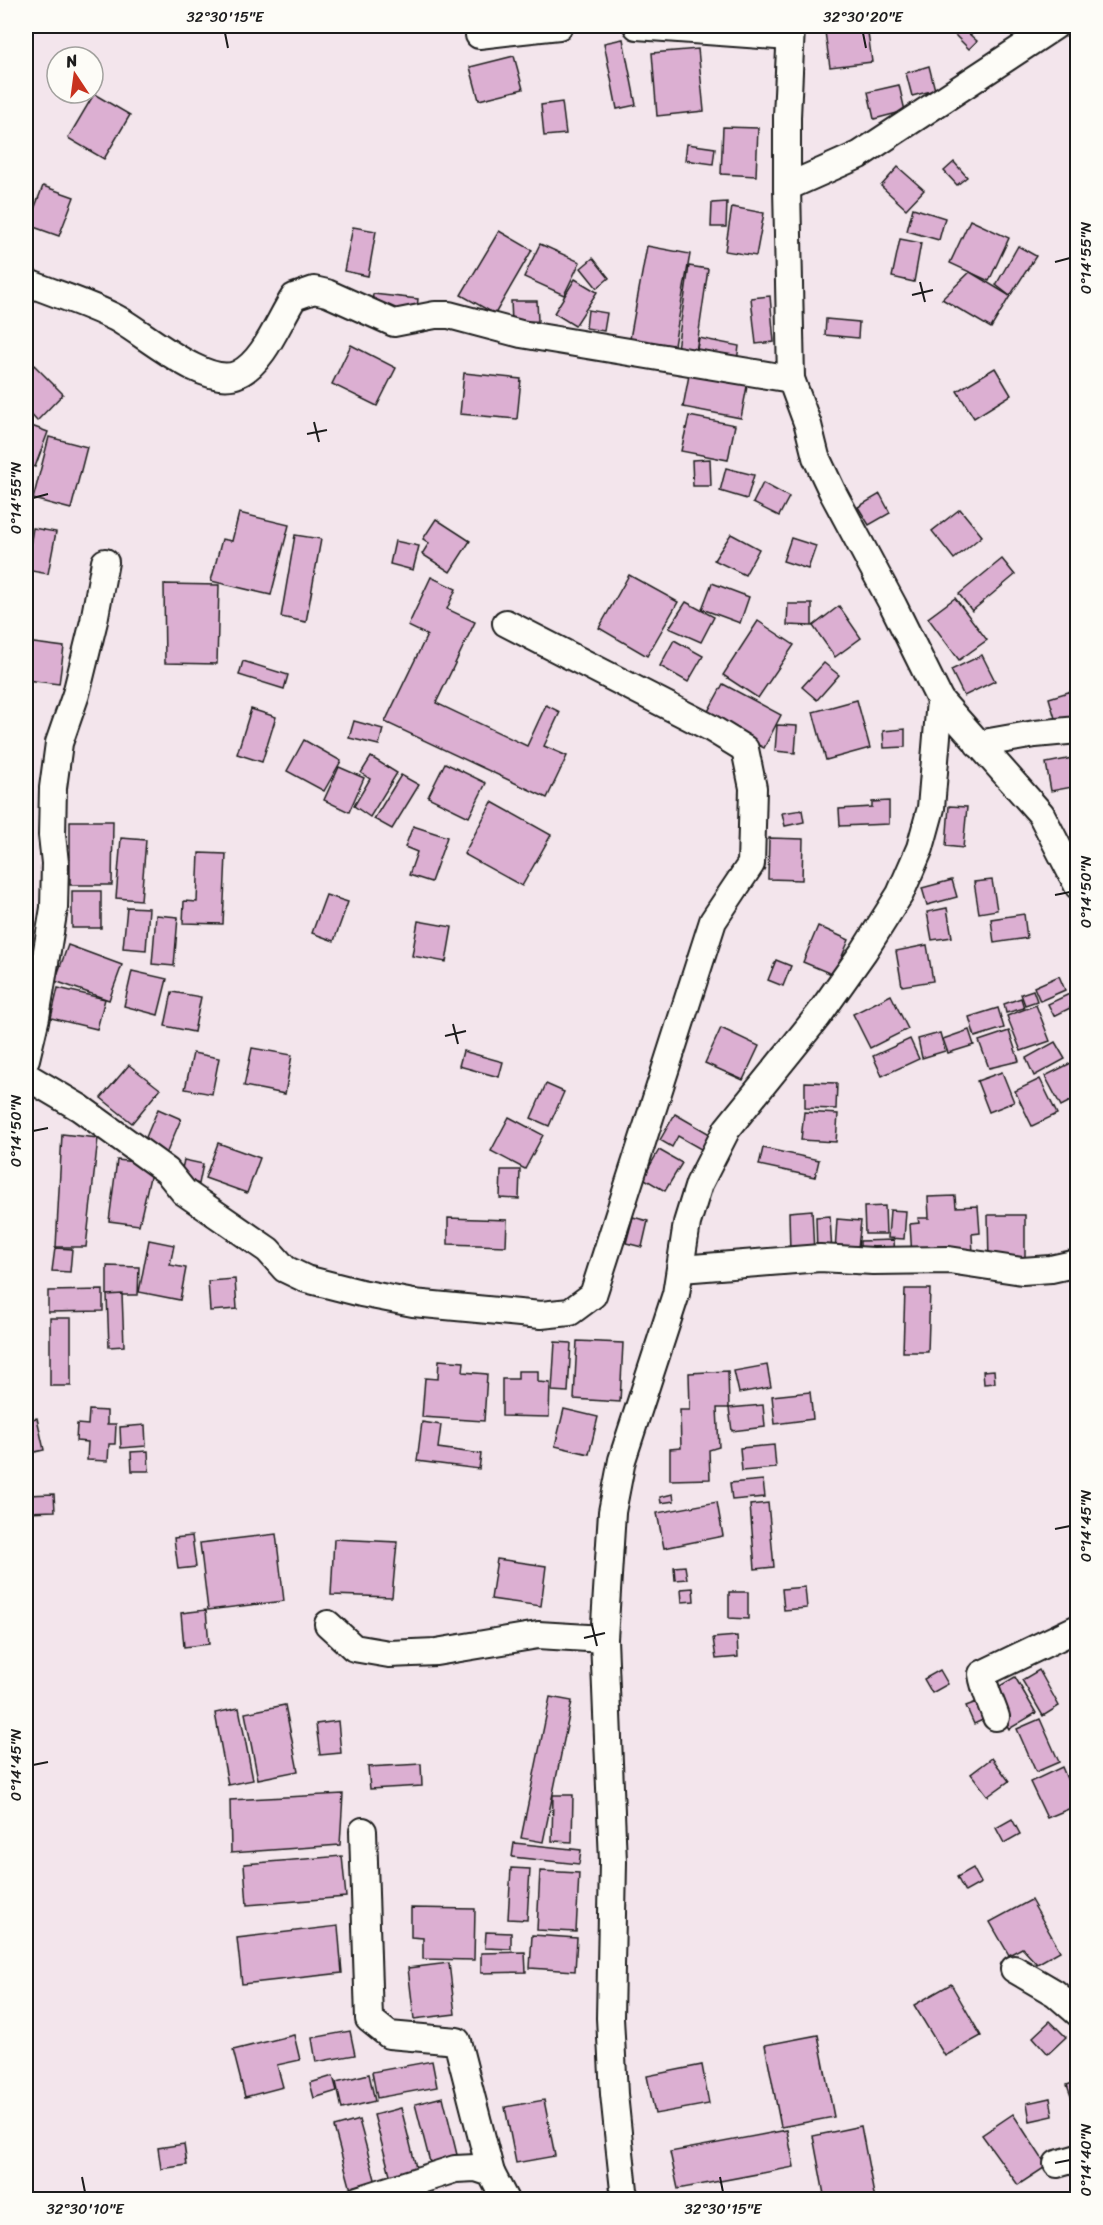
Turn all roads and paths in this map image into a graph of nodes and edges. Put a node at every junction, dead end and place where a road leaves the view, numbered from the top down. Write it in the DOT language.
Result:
graph roads {
  1 [pos="559,26"];
  2 [pos="637,26"];
  3 [pos="1055,26"];
  4 [pos="790,31"];
  5 [pos="479,35"];
  6 [pos="787,187"];
  7 [pos="26,282"];
  8 [pos="791,379"];
  9 [pos="105,562"];
  10 [pos="506,623"];
  11 [pos="940,700"];
  12 [pos="1077,730"];
  13 [pos="978,744"];
  14 [pos="1077,886"];
  15 [pos="26,1059"];
  16 [pos="26,1076"];
  17 [pos="1077,1263"];
  18 [pos="681,1269"];
  19 [pos="327,1624"];
  20 [pos="1077,1628"];
  21 [pos="604,1640"];
  22 [pos="996,1717"];
  23 [pos="363,1831"];
  24 [pos="1014,1969"];
  25 [pos="1077,2013"];
  26 [pos="491,2173"];
  27 [pos="358,2199"];
  28 [pos="505,2199"];
  29 [pos="625,2199"];
  1 -- 5 [label="street"];
  2 -- 4 [label="street"];
  3 -- 6 [label="street"];
  4 -- 6 [label="street"];
  6 -- 8 [label="street"];
  7 -- 8 [label="street"];
  8 -- 11 [label="street"];
  9 -- 15 [label="street"];
  10 -- 16 [label="street"];
  11 -- 13 [label="street"];
  11 -- 18 [label="street"];
  12 -- 13 [label="street"];
  13 -- 14 [label="street"];
  17 -- 18 [label="street"];
  18 -- 21 [label="street"];
  19 -- 21 [label="street"];
  20 -- 22 [label="street"];
  21 -- 29 [label="street"];
  23 -- 26 [label="street"];
  24 -- 25 [label="street"];
  26 -- 27 [label="street"];
  26 -- 28 [label="street"];
}
